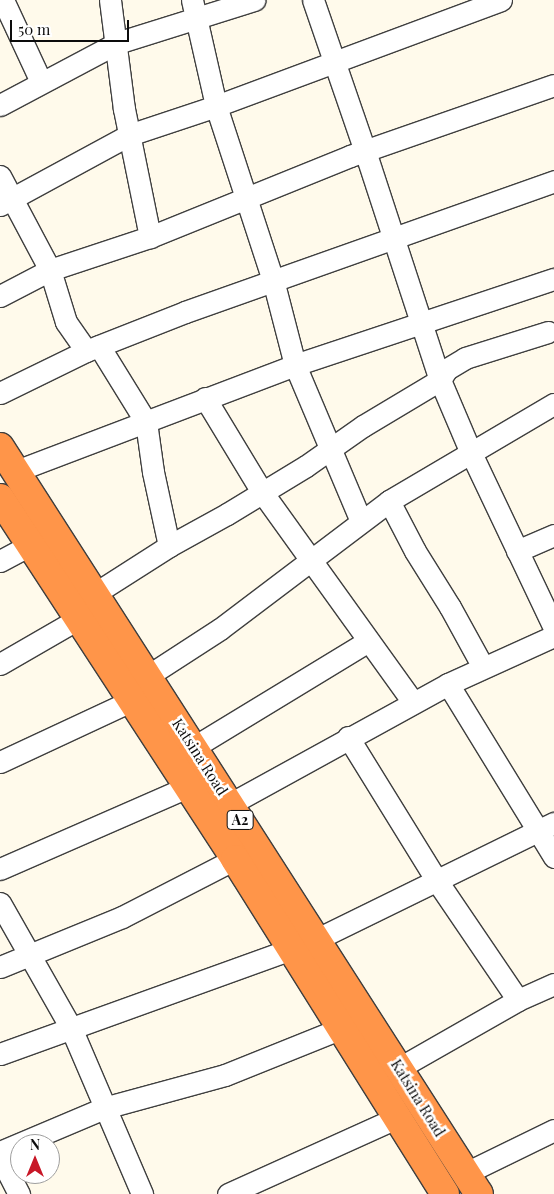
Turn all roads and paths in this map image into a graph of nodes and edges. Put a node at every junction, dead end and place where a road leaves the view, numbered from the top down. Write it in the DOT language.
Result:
graph roads {
  1 [pos="3,0"];
  2 [pos="110,0"];
  3 [pos="254,0"];
  4 [pos="312,0"];
  5 [pos="501,0"];
  6 [pos="195,9"];
  7 [pos="118,43"];
  8 [pos="335,60"];
  9 [pos="40,82"];
  10 [pos="554,85"];
  11 [pos="0,105"];
  12 [pos="216,106"];
  13 [pos="129,135"];
  14 [pos="365,151"];
  15 [pos="0,176"];
  16 [pos="554,181"];
  17 [pos="246,198"];
  18 [pos="6,202"];
  19 [pos="150,237"];
  20 [pos="394,237"];
  21 [pos="50,270"];
  22 [pos="554,279"];
  23 [pos="273,280"];
  24 [pos="0,296"];
  25 [pos="421,323"];
  26 [pos="548,332"];
  27 [pos="93,349"];
  28 [pos="295,365"];
  29 [pos="440,380"];
  30 [pos="0,393"];
  31 [pos="205,398"];
  32 [pos="554,404"];
  33 [pos="146,422"];
  34 [pos="0,447"];
  35 [pos="329,450"];
  36 [pos="471,453"];
  37 [pos="16,471"];
  38 [pos="262,492"];
  39 [pos="0,499"];
  40 [pos="389,501"];
  41 [pos="361,521"];
  42 [pos="554,535"];
  43 [pos="30,545"];
  44 [pos="169,546"];
  45 [pos="517,551"];
  46 [pos="312,560"];
  47 [pos="0,561"];
  48 [pos="94,594"];
  49 [pos="78,619"];
  50 [pos="554,628"];
  51 [pos="554,636"];
  52 [pos="368,641"];
  53 [pos="0,664"];
  54 [pos="483,667"];
  55 [pos="146,677"];
  56 [pos="448,684"];
  57 [pos="131,701"];
  58 [pos="412,702"];
  59 [pos="348,737"];
  60 [pos="194,747"];
  61 [pos="0,762"];
  62 [pos="188,788"];
  63 [pos="230,804"];
  64 [pos="546,827"];
  65 [pos="554,857"];
  66 [pos="235,859"];
  67 [pos="0,869"];
  68 [pos="437,881"];
  69 [pos="0,902"];
  70 [pos="304,944"];
  71 [pos="31,954"];
  72 [pos="0,967"];
  73 [pos="554,984"];
  74 [pos="518,1000"];
  75 [pos="71,1028"];
  76 [pos="342,1028"];
  77 [pos="0,1054"];
  78 [pos="399,1068"];
  79 [pos="104,1108"];
  80 [pos="396,1118"];
  81 [pos="554,1130"];
  82 [pos="0,1152"];
  83 [pos="0,1157"];
  84 [pos="472,1184"];
  85 [pos="19,1194"];
  86 [pos="142,1194"];
  87 [pos="228,1194"];
  88 [pos="445,1194"];
  1 -- 9 [label="street"];
  2 -- 7 [label="street"];
  3 -- 6 [label="street"];
  4 -- 8 [label="street"];
  5 -- 8 [label="street"];
  6 -- 7 [label="street"];
  6 -- 12 [label="street"];
  7 -- 9 [label="street"];
  7 -- 13 [label="street"];
  8 -- 12 [label="street"];
  8 -- 14 [label="street"];
  9 -- 11 [label="street"];
  10 -- 14 [label="street"];
  12 -- 13 [label="street"];
  12 -- 17 [label="street"];
  13 -- 18 [label="street"];
  13 -- 19 [label="street"];
  14 -- 17 [label="street"];
  14 -- 20 [label="street"];
  15 -- 18 [label="street"];
  16 -- 20 [label="street"];
  17 -- 19 [label="street"];
  17 -- 23 [label="street"];
  18 -- 21 [label="street"];
  19 -- 21 [label="street"];
  20 -- 23 [label="street"];
  20 -- 25 [label="street"];
  21 -- 24 [label="street"];
  21 -- 27 [label="street"];
  22 -- 25 [label="street"];
  23 -- 27 [label="street"];
  23 -- 28 [label="street"];
  25 -- 28 [label="street"];
  25 -- 29 [label="street"];
  26 -- 29 [label="street"];
  27 -- 30 [label="street"];
  27 -- 33 [label="street"];
  28 -- 31 [label="street"];
  28 -- 35 [label="street"];
  29 -- 35 [label="street"];
  29 -- 36 [label="street"];
  31 -- 33 [label="street"];
  31 -- 38 [label="street"];
  32 -- 36 [label="street"];
  33 -- 37 [label="street"];
  33 -- 44 [label="street"];
  34 -- 37 [label="highway, Katsina Road / A2"];
  35 -- 38 [label="street"];
  35 -- 41 [label="street"];
  36 -- 40 [label="street"];
  36 -- 45 [label="street"];
  37 -- 48 [label="highway, Katsina Road / A2"];
  38 -- 44 [label="street"];
  38 -- 46 [label="street"];
  39 -- 43 [label="highway, Katsina Road / A2"];
  40 -- 41 [label="street"];
  40 -- 54 [label="street"];
  41 -- 46 [label="street"];
  42 -- 45 [label="street"];
  43 -- 47 [label="street"];
  43 -- 49 [label="highway, Katsina Road / A2"];
  44 -- 48 [label="street"];
  45 -- 50 [label="street"];
  46 -- 52 [label="street"];
  46 -- 55 [label="street"];
  48 -- 55 [label="highway, Katsina Road / A2"];
  49 -- 53 [label="street"];
  49 -- 57 [label="highway, Katsina Road / A2"];
  51 -- 54 [label="street"];
  52 -- 58 [label="street"];
  52 -- 60 [label="street"];
  54 -- 56 [label="street"];
  55 -- 60 [label="highway, Katsina Road / A2"];
  56 -- 58 [label="street"];
  56 -- 64 [label="street"];
  57 -- 61 [label="street"];
  57 -- 62 [label="highway, Katsina Road / A2"];
  58 -- 59 [label="street"];
  59 -- 63 [label="street"];
  59 -- 68 [label="street"];
  60 -- 63 [label="highway, Katsina Road / A2"];
  62 -- 66 [label="highway, Katsina Road / A2"];
  62 -- 67 [label="street"];
  63 -- 70 [label="highway, Katsina Road / A2"];
  64 -- 65 [label="street"];
  64 -- 68 [label="street"];
  66 -- 70 [label="highway, Katsina Road / A2"];
  66 -- 71 [label="street"];
  68 -- 70 [label="street"];
  68 -- 74 [label="street"];
  69 -- 71 [label="street"];
  70 -- 75 [label="street"];
  70 -- 76 [label="highway, Katsina Road / A2"];
  70 -- 78 [label="highway, Katsina Road / A2"];
  71 -- 72 [label="street"];
  71 -- 75 [label="street"];
  73 -- 74 [label="street"];
  74 -- 78 [label="street"];
  75 -- 77 [label="street"];
  75 -- 79 [label="street"];
  76 -- 79 [label="street"];
  76 -- 80 [label="highway, Katsina Road / A2"];
  78 -- 84 [label="highway, Katsina Road / A2"];
  79 -- 82 [label="street"];
  79 -- 86 [label="street"];
  80 -- 87 [label="street"];
  80 -- 88 [label="highway, Katsina Road / A2"];
  81 -- 84 [label="street"];
  83 -- 85 [label="street"];
}
